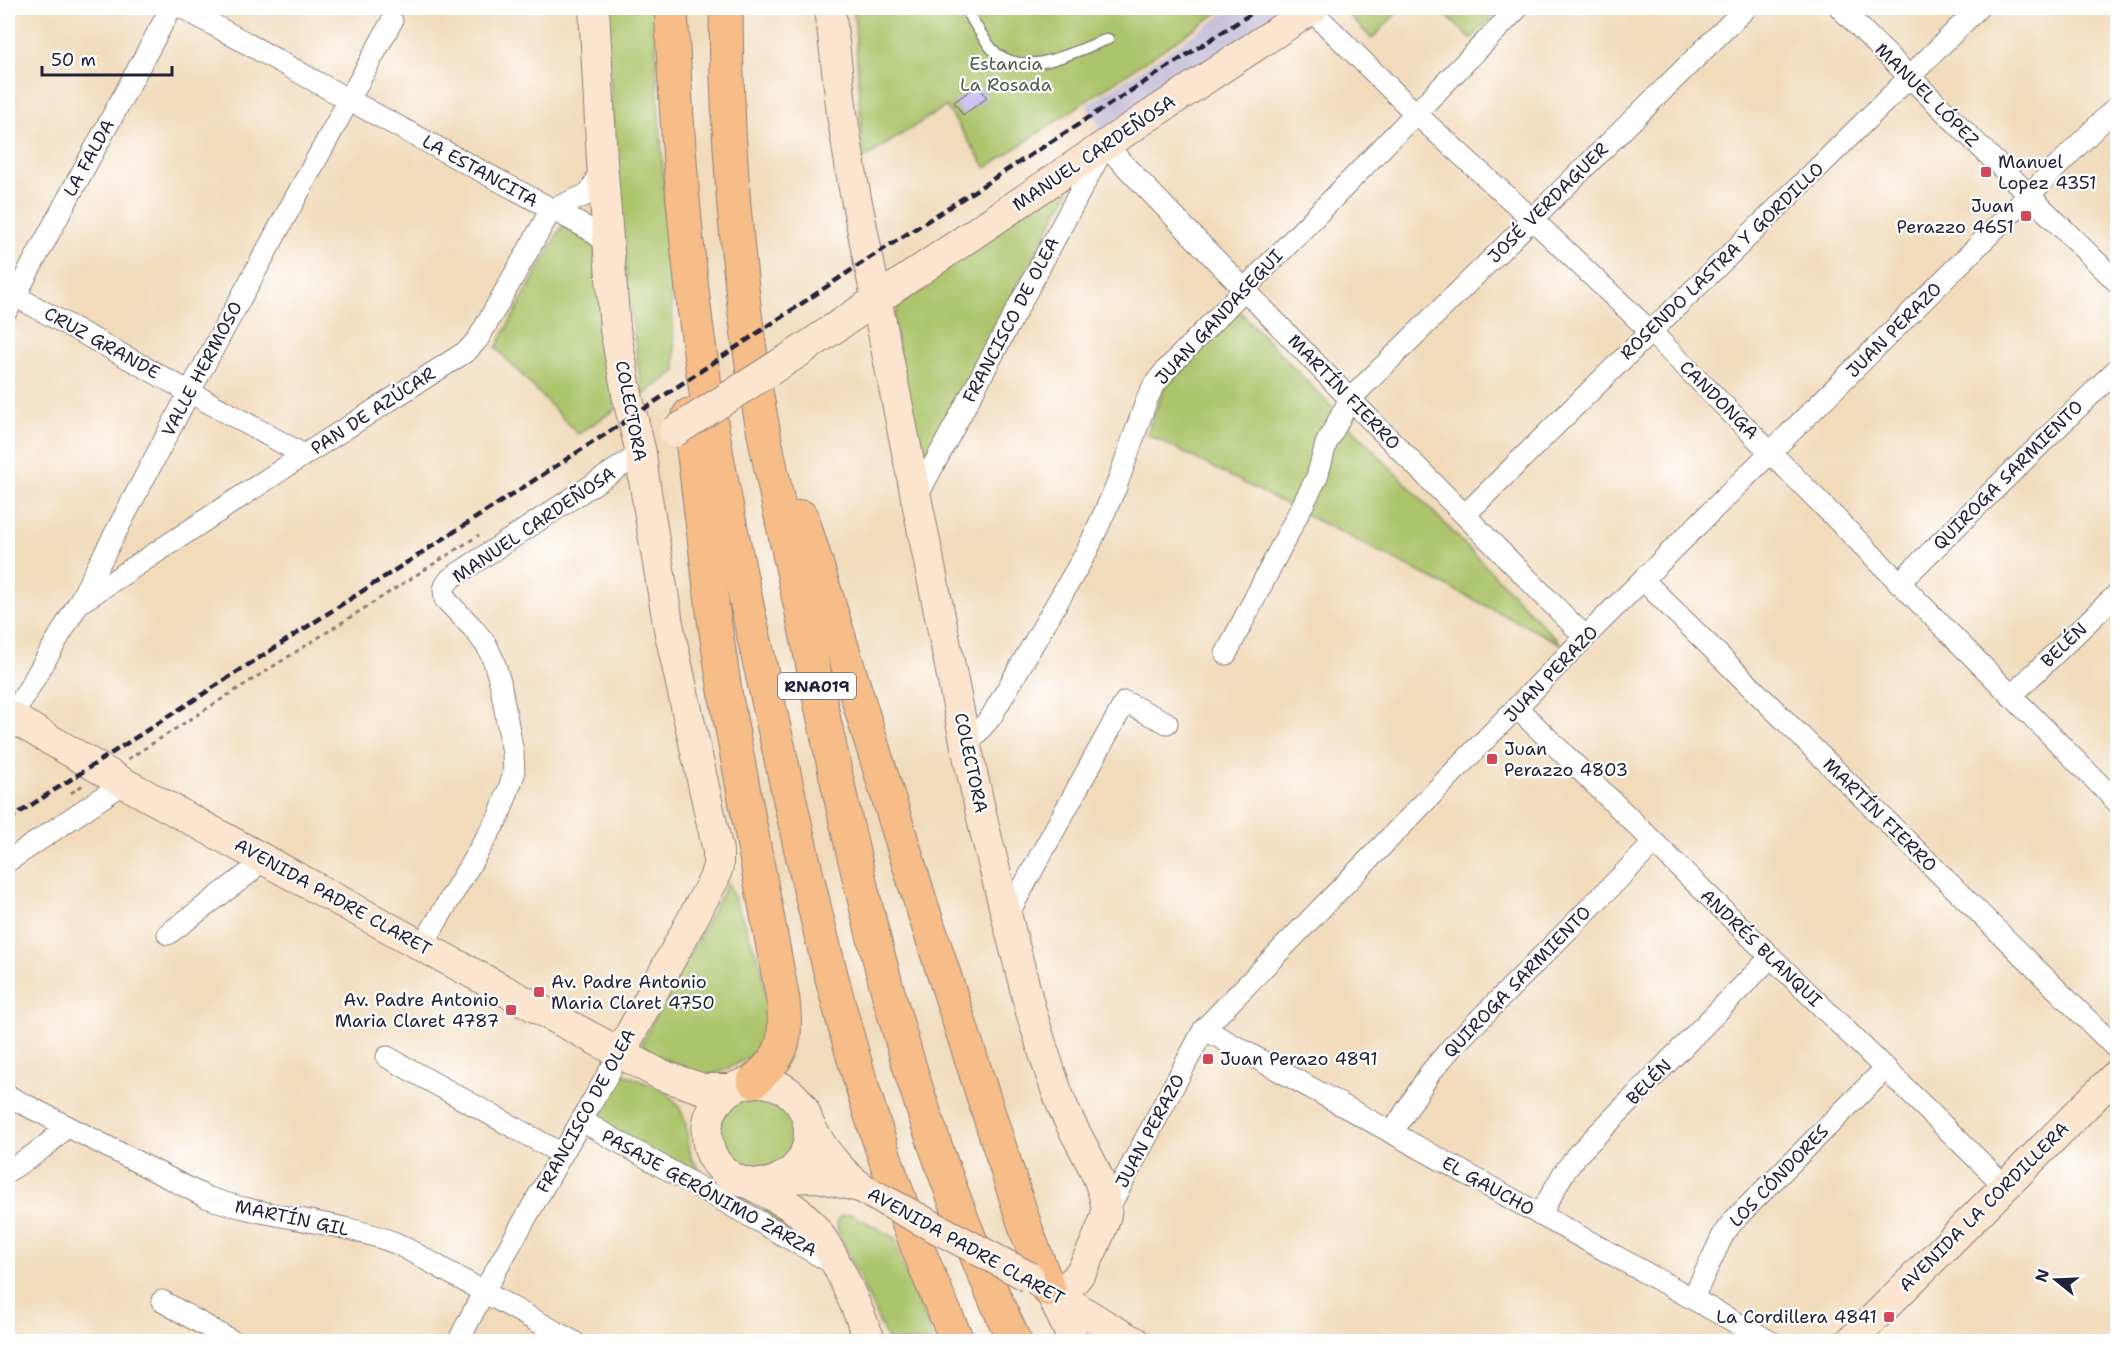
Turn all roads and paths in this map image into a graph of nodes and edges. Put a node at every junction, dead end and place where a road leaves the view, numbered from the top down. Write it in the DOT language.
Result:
graph roads {
  1 [pos="171,8"];
  2 [pos="183,8"];
  3 [pos="594,8"];
  4 [pos="671,8"];
  5 [pos="726,8"];
  6 [pos="830,8"];
  7 [pos="965,8"];
  8 [pos="1312,8"];
  9 [pos="1518,8"];
  10 [pos="1746,8"];
  11 [pos="1840,8"];
  12 [pos="1978,8"];
  13 [pos="392,21"];
  14 [pos="1108,39"];
  15 [pos="1910,78"];
  16 [pos="349,100"];
  17 [pos="2118,105"];
  18 [pos="1415,113"];
  19 [pos="1105,145"];
  20 [pos="602,161"];
  21 [pos="732,174"];
  22 [pos="2028,196"];
  23 [pos="684,204"];
  24 [pos="551,210"];
  25 [pos="1532,219"];
  26 [pos="608,246"];
  27 [pos="2118,283"];
  28 [pos="1245,289"];
  29 [pos="10,299"];
  30 [pos="876,301"];
  31 [pos="1650,331"];
  32 [pos="2118,368"];
  33 [pos="190,391"];
  34 [pos="1350,399"];
  35 [pos="1771,451"];
  36 [pos="641,453"];
  37 [pos="304,455"];
  38 [pos="917,496"];
  39 [pos="1465,515"];
  40 [pos="484,531"];
  41 [pos="1643,580"];
  42 [pos="1899,583"];
  43 [pos="2118,593"];
  44 [pos="78,604"];
  45 [pos="1585,637"];
  46 [pos="1226,654"];
  47 [pos="2011,696"];
  48 [pos="1518,709"];
  49 [pos="10,716"];
  50 [pos="1167,723"];
  51 [pos="966,746"];
  52 [pos="116,778"];
  53 [pos="68,796"];
  54 [pos="2118,802"];
  55 [pos="1654,843"];
  56 [pos="261,858"];
  57 [pos="8,861"];
  58 [pos="714,879"];
  59 [pos="1006,918"];
  60 [pos="168,934"];
  61 [pos="422,946"];
  62 [pos="1770,958"];
  63 [pos="1204,1029"];
  64 [pos="2118,1050"];
  65 [pos="620,1053"];
  66 [pos="387,1057"];
  67 [pos="1886,1068"];
  68 [pos="2118,1073"];
  69 [pos="661,1075"];
  70 [pos="742,1085"];
  71 [pos="8,1096"];
  72 [pos="582,1121"];
  73 [pos="809,1124"];
  74 [pos="65,1126"];
  75 [pos="706,1133"];
  76 [pos="1392,1133"];
  77 [pos="562,1154"];
  78 [pos="8,1171"];
  79 [pos="781,1178"];
  80 [pos="748,1183"];
  81 [pos="2005,1186"];
  82 [pos="866,1190"];
  83 [pos="1106,1214"];
  84 [pos="1540,1215"];
  85 [pos="836,1264"];
  86 [pos="1032,1269"];
  87 [pos="484,1291"];
  88 [pos="1693,1298"];
  89 [pos="162,1301"];
  90 [pos="234,1341"];
  91 [pos="458,1341"];
  92 [pos="574,1341"];
  93 [pos="871,1341"];
  94 [pos="958,1341"];
  95 [pos="1015,1341"];
  96 [pos="1074,1341"];
  97 [pos="1135,1341"];
  98 [pos="1771,1341"];
  99 [pos="1850,1341"];
  1 -- 29 [label="street, LA FALDA"];
  2 -- 16 [label="street, LA ESTANCITA"];
  3 -- 20 [label="main road, COLECTORA"];
  4 -- 23 [label="highway, RNA019"];
  5 -- 21 [label="highway, RNA019"];
  6 -- 30 [label="main road, COLECTORA"];
  7 -- 14 [label="lane"];
  8 -- 18 [label="street, CANDONGA"];
  8 -- 19 [label="main road, MANUEL CARDEÑOSA"];
  9 -- 18 [label="street, JUAN GANDASEGUI"];
  10 -- 25 [label="street, JOSÉ VERDAGUER"];
  11 -- 15 [label="street, MANUEL LÓPEZ"];
  12 -- 15 [label="street, ROSENDO LASTRA Y GORDILLO"];
  13 -- 16 [label="street, VALLE HERMOSO"];
  15 -- 22 [label="street, MANUEL LÓPEZ"];
  15 -- 31 [label="street, ROSENDO LASTRA Y GORDILLO"];
  16 -- 24 [label="street, LA ESTANCITA"];
  16 -- 33 [label="street, VALLE HERMOSO"];
  17 -- 22 [label="street, JUAN PERAZO"];
  18 -- 25 [label="street, CANDONGA"];
  18 -- 28 [label="street, JUAN GANDASEGUI"];
  19 -- 28 [label="street, MARTÍN FIERRO"];
  19 -- 30 [label="main road, MANUEL CARDEÑOSA"];
  19 -- 38 [label="street, FRANCISCO DE OLEA"];
  20 -- 24 [label="street"];
  20 -- 26 [label="main road, COLECTORA"];
  21 -- 86 [label="highway"];
  21 -- 95 [label="highway, RNA019"];
  22 -- 27 [label="street, MANUEL LÓPEZ"];
  22 -- 35 [label="street, JUAN PERAZO"];
  23 -- 70 [label="highway"];
  23 -- 94 [label="highway, RNA019"];
  24 -- 26 [label="street, LA ESTANCITA"];
  24 -- 37 [label="street, PAN DE AZÚCAR"];
  25 -- 31 [label="street, CANDONGA"];
  25 -- 34 [label="street, JOSÉ VERDAGUER"];
  26 -- 36 [label="main road, COLECTORA"];
  28 -- 34 [label="street, MARTÍN FIERRO"];
  28 -- 51 [label="street, JUAN GANDASEGUI"];
  29 -- 33 [label="street, CRUZ GRANDE"];
  30 -- 36 [label="main road, MANUEL CARDEÑOSA, bridge"];
  30 -- 38 [label="main road, COLECTORA"];
  31 -- 35 [label="street, CANDONGA"];
  31 -- 39 [label="street, ROSENDO LASTRA Y GORDILLO"];
  32 -- 42 [label="street, QUIROGA SARMIENTO"];
  33 -- 37 [label="street, CRUZ GRANDE"];
  33 -- 44 [label="street, VALLE HERMOSO"];
  34 -- 39 [label="street, MARTÍN FIERRO"];
  34 -- 46 [label="street, JOSÉ VERDAGUER"];
  35 -- 41 [label="street, JUAN PERAZO"];
  35 -- 42 [label="street, CANDONGA"];
  36 -- 58 [label="main road, COLECTORA"];
  36 -- 61 [label="street, MANUEL CARDEÑOSA"];
  37 -- 44 [label="street, PAN DE AZÚCAR"];
  38 -- 51 [label="main road, COLECTORA"];
  39 -- 45 [label="street, MARTÍN FIERRO"];
  40 -- 52 [label="path"];
  41 -- 45 [label="street, JUAN PERAZO"];
  41 -- 64 [label="street, MARTÍN FIERRO"];
  42 -- 47 [label="street, CANDONGA"];
  43 -- 47 [label="street, BELÉN"];
  44 -- 49 [label="street, VALLE HERMOSO"];
  45 -- 48 [label="street, JUAN PERAZO"];
  47 -- 54 [label="street, CANDONGA"];
  48 -- 55 [label="street, ANDRÉS BLANQUI"];
  48 -- 63 [label="street, JUAN PERAZO"];
  49 -- 52 [label="main road, AVENIDA PADRE CLARET"];
  50 -- 59 [label="street"];
  51 -- 59 [label="main road, COLECTORA"];
  52 -- 53 [label="path"];
  52 -- 56 [label="main road, AVENIDA PADRE CLARET"];
  52 -- 57 [label="street"];
  55 -- 62 [label="street, ANDRÉS BLANQUI"];
  55 -- 76 [label="street, QUIROGA SARMIENTO"];
  56 -- 60 [label="street"];
  56 -- 61 [label="main road, AVENIDA PADRE CLARET"];
  58 -- 65 [label="main road, FRANCISCO DE OLEA"];
  59 -- 83 [label="main road, COLECTORA"];
  61 -- 65 [label="main road, AVENIDA PADRE CLARET"];
  62 -- 67 [label="street, ANDRÉS BLANQUI"];
  62 -- 84 [label="street, BELÉN"];
  63 -- 76 [label="street, EL GAUCHO"];
  63 -- 83 [label="street, JUAN PERAZO"];
  65 -- 69 [label="main road, AVENIDA PADRE CLARET"];
  65 -- 72 [label="street, FRANCISCO DE OLEA"];
  66 -- 77 [label="street"];
  67 -- 81 [label="street, ANDRÉS BLANQUI"];
  67 -- 88 [label="street, LOS CÓNDORES"];
  68 -- 81 [label="main road, AVENIDA LA CORDILLERA"];
  69 -- 70 [label="main road, AVENIDA PADRE CLARET"];
  69 -- 75 [label="main road, AVENIDA PADRE CLARET"];
  70 -- 73 [label="main road"];
  70 -- 75 [label="main road"];
  71 -- 74 [label="street, MARTÍN GIL"];
  72 -- 77 [label="street, FRANCISCO DE OLEA"];
  72 -- 85 [label="street, PASAJE GERÓNIMO ZARZA"];
  73 -- 79 [label="main road"];
  73 -- 82 [label="main road, AVENIDA PADRE CLARET"];
  74 -- 78 [label="street"];
  74 -- 87 [label="street, MARTÍN GIL"];
  75 -- 80 [label="main road"];
  76 -- 84 [label="street, EL GAUCHO"];
  77 -- 87 [label="street, FRANCISCO DE OLEA"];
  79 -- 80 [label="main road"];
  79 -- 82 [label="main road, AVENIDA PADRE CLARET"];
  80 -- 85 [label="main road"];
  81 -- 99 [label="main road, AVENIDA LA CORDILLERA"];
  82 -- 86 [label="main road, AVENIDA PADRE CLARET, bridge"];
  83 -- 86 [label="main road, JUAN PERAZO"];
  84 -- 88 [label="street, EL GAUCHO"];
  85 -- 93 [label="main road"];
  86 -- 96 [label="main road"];
  86 -- 97 [label="main road, AVENIDA PADRE CLARET"];
  87 -- 91 [label="street, FRANCISCO DE OLEA"];
  87 -- 92 [label="street, MARTÍN GIL"];
  88 -- 98 [label="street, EL GAUCHO"];
  89 -- 90 [label="street"];
}
